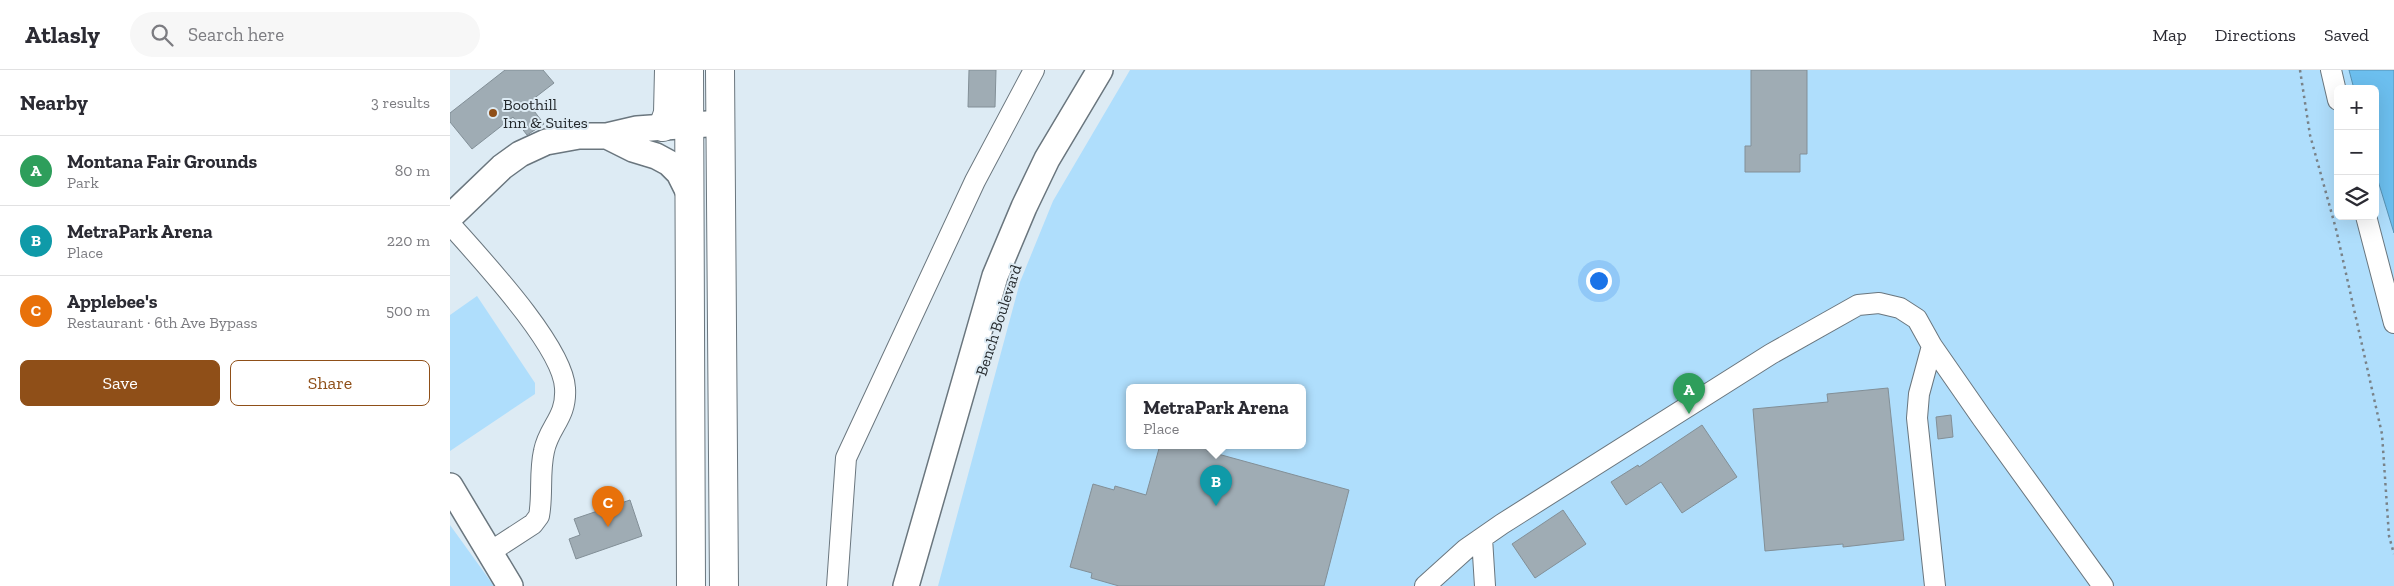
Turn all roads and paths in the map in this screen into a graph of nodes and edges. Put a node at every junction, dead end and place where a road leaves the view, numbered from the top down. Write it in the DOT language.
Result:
graph roads {
  1 [pos="670,70"];
  2 [pos="689,70"];
  3 [pos="720,70"];
  4 [pos="1034,70"];
  5 [pos="1100,70"];
  6 [pos="1116,70"];
  7 [pos="2300,70"];
  8 [pos="2331,70"];
  9 [pos="2334,85"];
  10 [pos="721,123"];
  11 [pos="690,126"];
  12 [pos="663,127"];
  13 [pos="607,136"];
  14 [pos="689,193"];
  15 [pos="450,217"];
  16 [pos="2367,220"];
  17 [pos="450,224"];
  18 [pos="2394,323"];
  19 [pos="1932,346"];
  20 [pos="450,486"];
  21 [pos="1482,538"];
  22 [pos="490,552"];
  23 [pos="2394,554"];
  24 [pos="510,586"];
  25 [pos="691,586"];
  26 [pos="724,586"];
  27 [pos="837,586"];
  28 [pos="906,586"];
  29 [pos="922,586"];
  30 [pos="1425,586"];
  31 [pos="1486,586"];
  32 [pos="1935,586"];
  33 [pos="2103,586"];
  1 -- 12 [label="highway"];
  2 -- 11 [label="highway"];
  3 -- 10 [label="highway"];
  4 -- 27 [label="lane"];
  5 -- 28 [label="main road"];
  6 -- 29 [label="main road, Bench Boulevard"];
  7 -- 23 [label="path"];
  8 -- 9 [label="lane"];
  10 -- 11 [label="main road"];
  10 -- 26 [label="highway"];
  11 -- 12 [label="main road"];
  11 -- 14 [label="highway"];
  12 -- 13 [label="main road"];
  13 -- 14 [label="main road"];
  13 -- 15 [label="main road"];
  14 -- 25 [label="highway"];
  16 -- 18 [label="lane"];
  17 -- 22 [label="lane"];
  19 -- 21 [label="lane"];
  19 -- 32 [label="lane"];
  19 -- 33 [label="lane"];
  20 -- 22 [label="main road"];
  21 -- 30 [label="lane"];
  21 -- 31 [label="lane"];
  22 -- 24 [label="main road"];
}
